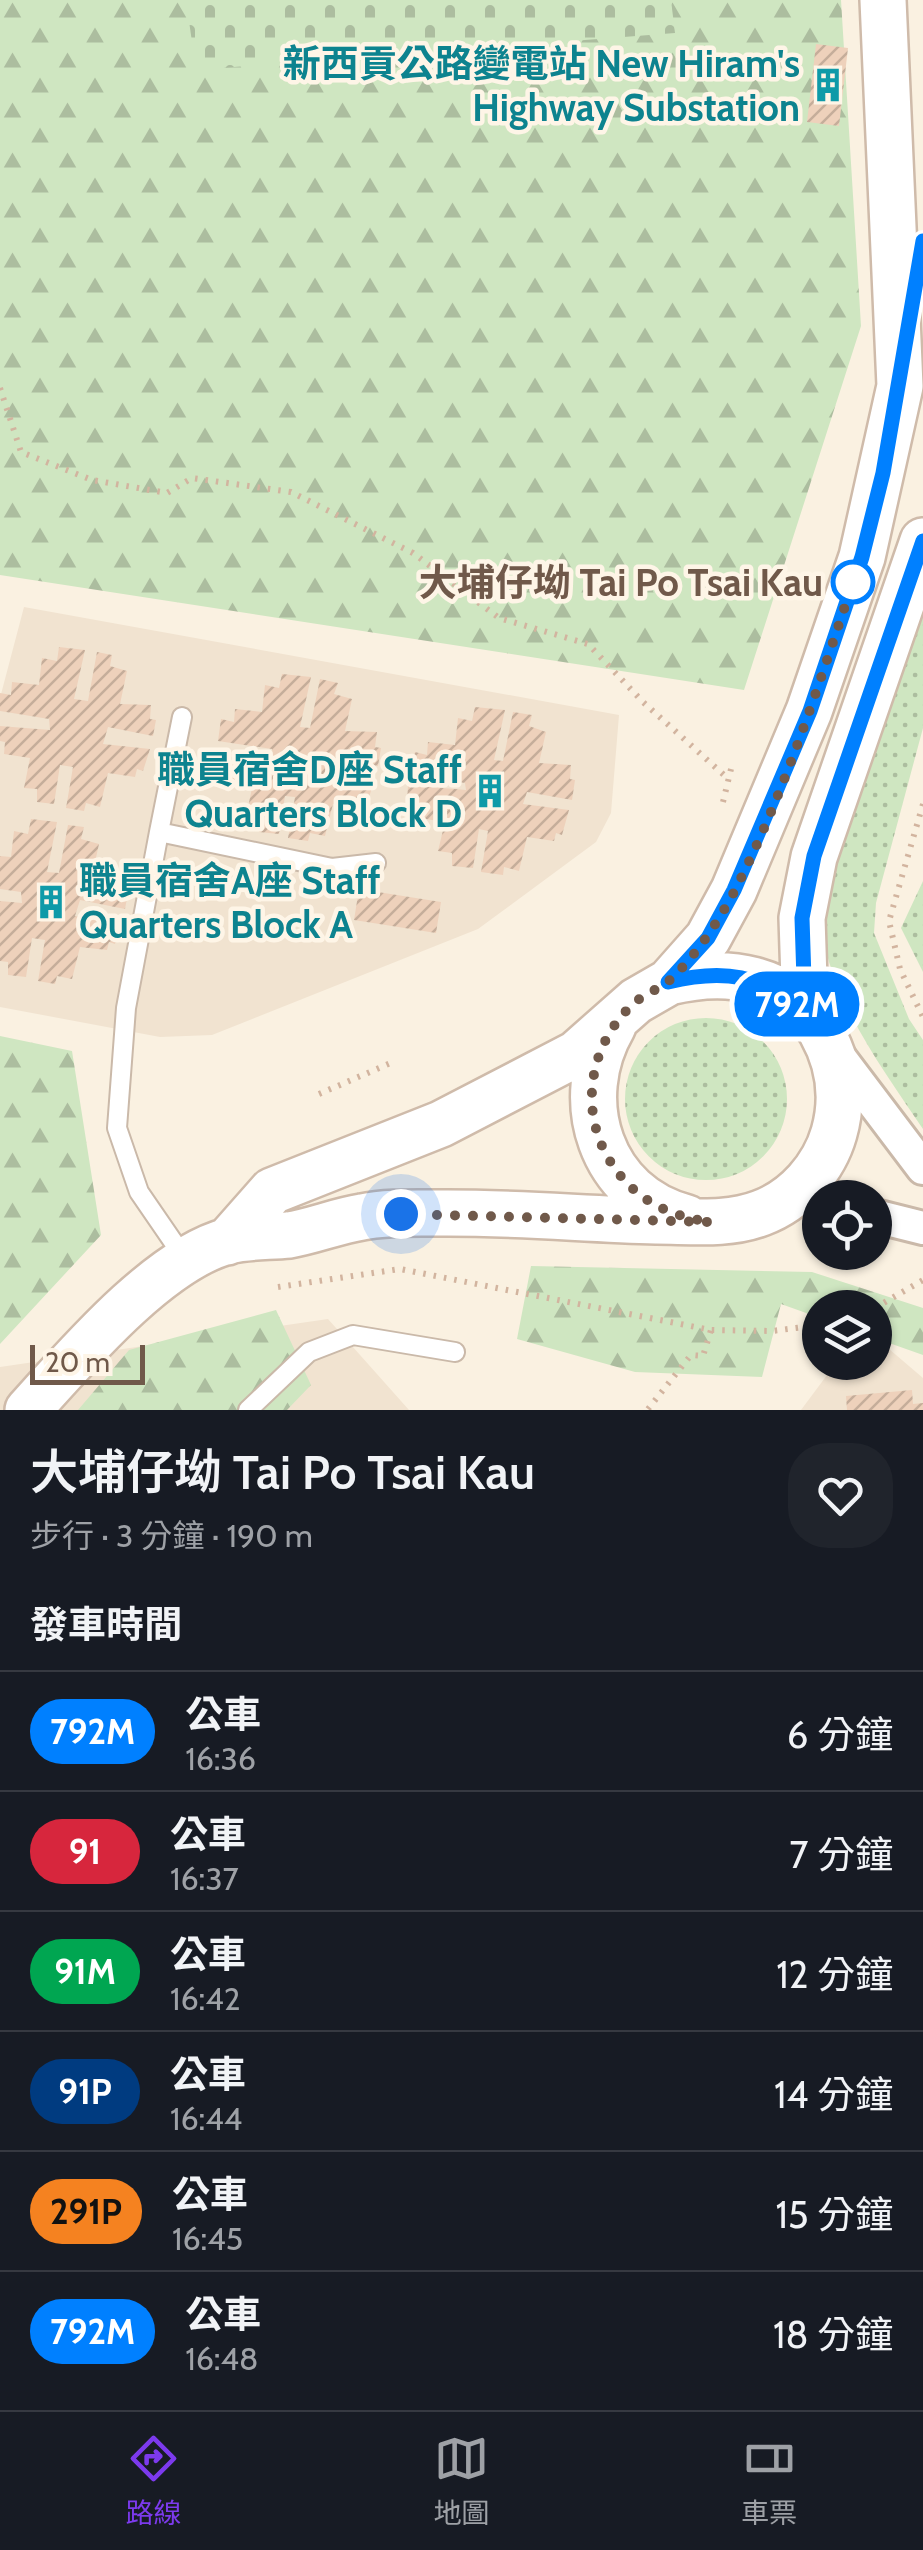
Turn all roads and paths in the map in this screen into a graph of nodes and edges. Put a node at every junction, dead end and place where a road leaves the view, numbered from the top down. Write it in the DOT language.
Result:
graph roads {
  1 [pos="883,0"];
  2 [pos="923,241"];
  3 [pos="902,353"];
  4 [pos="0,388"];
  5 [pos="923,540"];
  6 [pos="182,717"];
  7 [pos="923,804"];
  8 [pos="722,806"];
  9 [pos="159,832"];
  10 [pos="376,863"];
  11 [pos="880,917"];
  12 [pos="889,921"];
  13 [pos="668,982"];
  14 [pos="923,1017"];
  15 [pos="614,1024"];
  16 [pos="816,1026"];
  17 [pos="394,1062"];
  18 [pos="319,1094"];
  19 [pos="923,1168"];
  20 [pos="801,1204"];
  21 [pos="892,1220"];
  22 [pos="711,1222"];
  23 [pos="923,1228"];
  24 [pos="228,1242"];
  25 [pos="187,1262"];
  26 [pos="923,1280"];
  27 [pos="278,1287"];
  28 [pos="892,1298"];
  29 [pos="802,1327"];
  30 [pos="712,1330"];
  31 [pos="456,1352"];
  32 [pos="28,1410"];
  33 [pos="248,1410"];
  34 [pos="648,1410"];
  1 -- 3 [label="main road"];
  2 -- 3 [label="main road"];
  3 -- 13 [label="main road"];
  4 -- 8 [label="path"];
  5 -- 16 [label="main road"];
  6 -- 9 [label="lane"];
  7 -- 12 [label="path"];
  9 -- 10 [label="lane"];
  9 -- 25 [label="lane"];
  11 -- 12 [label="path"];
  12 -- 14 [label="path"];
  13 -- 15 [label="main road"];
  13 -- 16 [label="main road"];
  15 -- 22 [label="main road"];
  15 -- 24 [label="main road"];
  16 -- 19 [label="street"];
  16 -- 20 [label="main road"];
  17 -- 18 [label="path"];
  20 -- 22 [label="main road"];
  21 -- 23 [label="street"];
  22 -- 24 [label="main road"];
  24 -- 25 [label="main road"];
  25 -- 32 [label="main road"];
  26 -- 28 [label="path"];
  27 -- 30 [label="path"];
  29 -- 30 [label="path"];
  30 -- 34 [label="path"];
  31 -- 33 [label="lane"];
}
